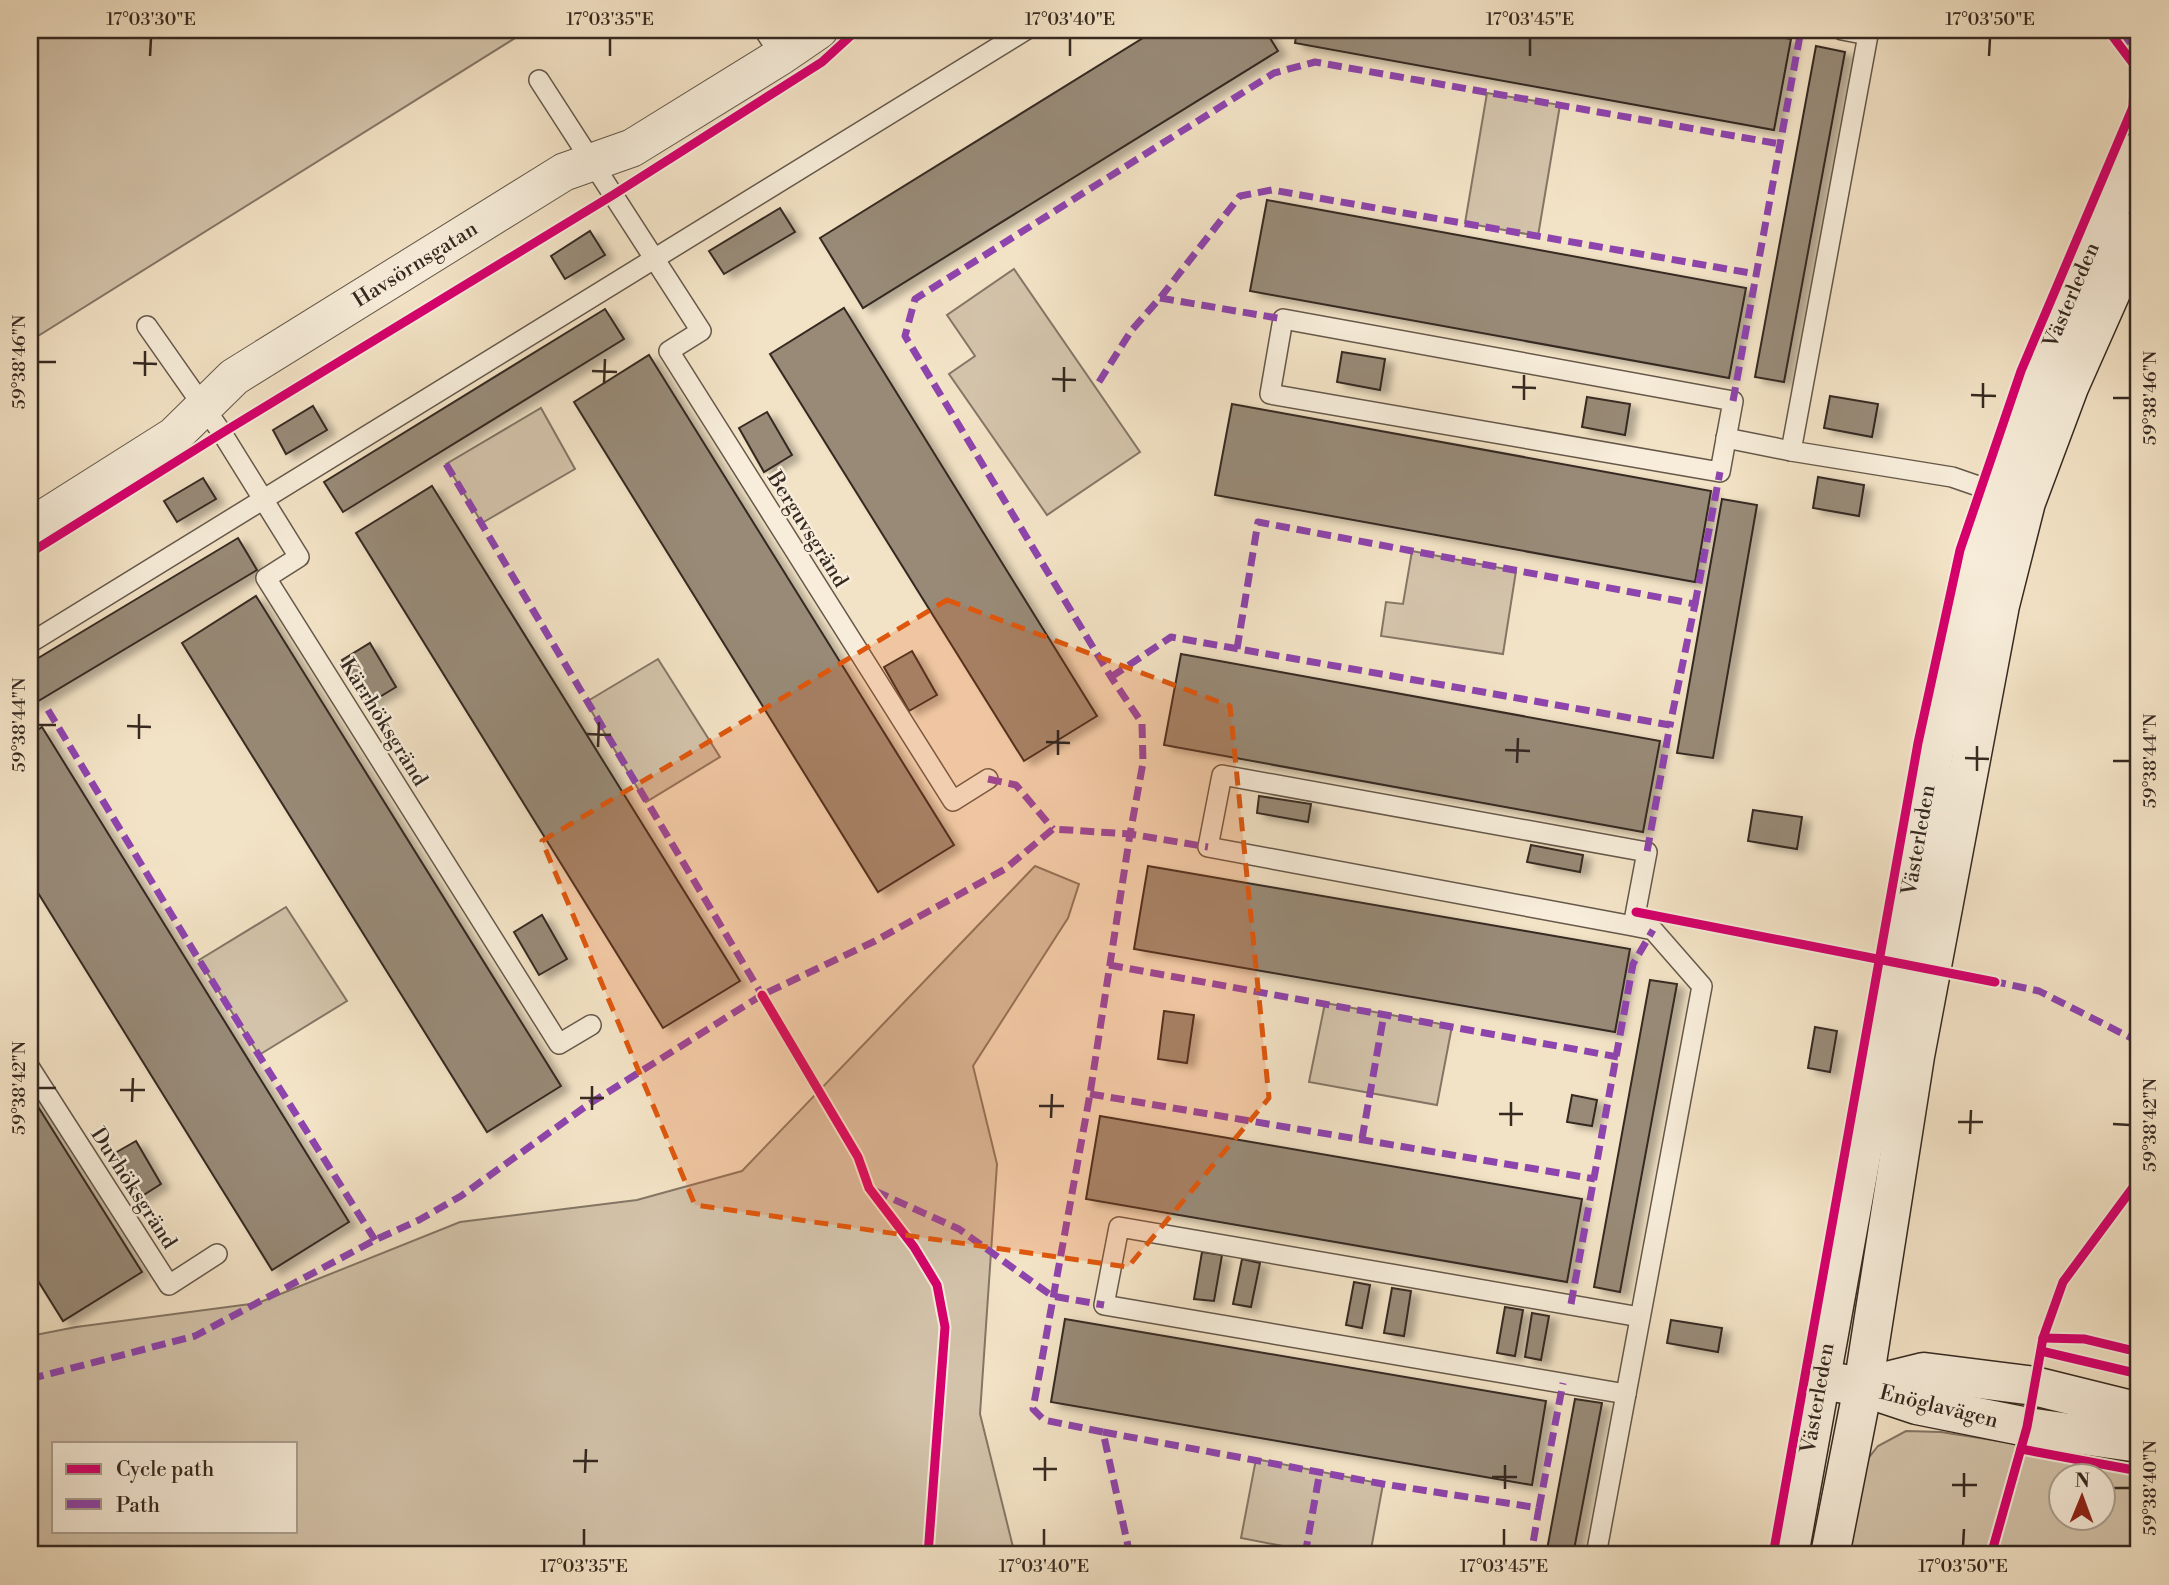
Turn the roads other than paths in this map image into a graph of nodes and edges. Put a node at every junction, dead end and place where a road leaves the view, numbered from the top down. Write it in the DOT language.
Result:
graph roads {
  1 [pos="819,30"];
  2 [pos="1026,30"];
  3 [pos="1842,30"];
  4 [pos="772,43"];
  5 [pos="539,80"];
  6 [pos="2139,151"];
  7 [pos="592,162"];
  8 [pos="2139,229"];
  9 [pos="656,259"];
  10 [pos="147,326"];
  11 [pos="203,407"];
  12 [pos="1726,438"];
  13 [pos="1791,450"];
  14 [pos="2013,498"];
  15 [pos="263,500"];
  16 [pos="30,527"];
  17 [pos="30,643"];
  18 [pos="988,779"];
  19 [pos="1633,926"];
  20 [pos="591,1024"];
  21 [pos="30,1068"];
  22 [pos="216,1254"];
  23 [pos="1640,1317"];
  24 [pos="1820,1379"];
  25 [pos="1863,1387"];
  26 [pos="1626,1394"];
  27 [pos="2139,1412"];
  28 [pos="2139,1443"];
  29 [pos="1596,1555"];
  30 [pos="1789,1555"];
  31 [pos="1830,1555"];
  1 -- 4 [label="street, Havsörnsgatan"];
  2 -- 9 [label="lane"];
  3 -- 13 [label="lane"];
  4 -- 7 [label="street, Havsörnsgatan"];
  5 -- 7 [label="lane, Berguvsgränd"];
  6 -- 14 [label="street, Västerleden"];
  7 -- 9 [label="lane, Berguvsgränd"];
  7 -- 11 [label="street, Havsörnsgatan"];
  8 -- 14 [label="street, Västerleden"];
  9 -- 15 [label="lane"];
  9 -- 18 [label="lane, Berguvsgränd"];
  10 -- 11 [label="lane, Kärrhöksgränd"];
  11 -- 15 [label="lane, Kärrhöksgränd"];
  11 -- 16 [label="street, Havsörnsgatan"];
  12 -- 12 [label="lane"];
  12 -- 13 [label="lane"];
  13 -- 14 [label="lane"];
  14 -- 24 [label="street, Västerleden"];
  14 -- 25 [label="street, Västerleden"];
  15 -- 17 [label="lane"];
  15 -- 20 [label="lane, Kärrhöksgränd"];
  19 -- 19 [label="lane"];
  19 -- 23 [label="lane"];
  21 -- 22 [label="lane, Duvhöksgränd"];
  23 -- 26 [label="lane"];
  23 -- 26 [label="lane"];
  24 -- 25 [label="street, Enöglavägen"];
  24 -- 30 [label="street, Västerleden"];
  25 -- 27 [label="street, Enöglavägen"];
  25 -- 28 [label="street, Enöglavägen"];
  25 -- 31 [label="street, Västerleden"];
  26 -- 29 [label="lane"];
}
